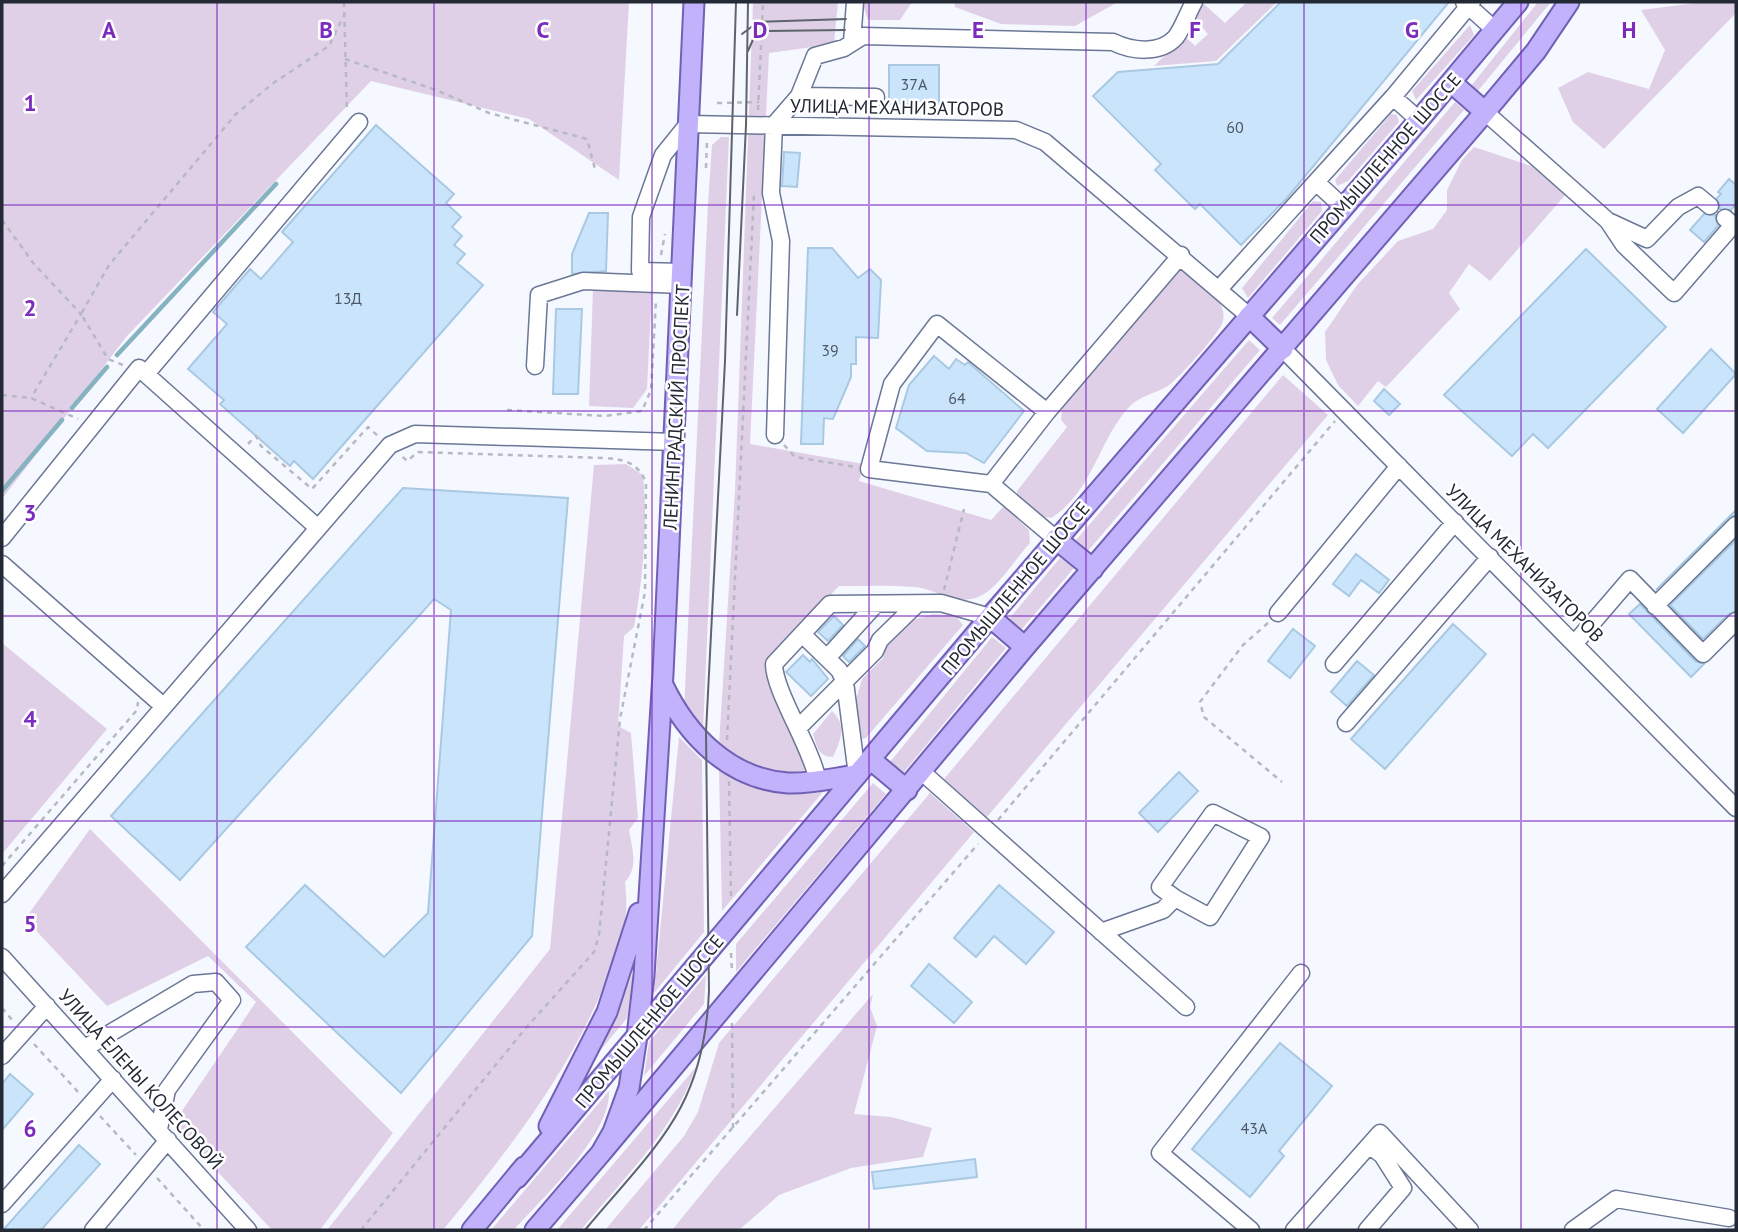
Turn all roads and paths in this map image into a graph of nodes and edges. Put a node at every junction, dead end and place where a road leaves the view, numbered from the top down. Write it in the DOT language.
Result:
graph roads {
  1 [pos="344,2"];
  2 [pos="694,2"];
  3 [pos="763,2"];
  4 [pos="855,2"];
  5 [pos="1194,2"];
  6 [pos="1518,2"];
  7 [pos="1569,2"];
  8 [pos="1468,3"];
  9 [pos="344,15"];
  10 [pos="1495,30"];
  11 [pos="852,42"];
  12 [pos="345,59"];
  13 [pos="1451,83"];
  14 [pos="799,96"];
  15 [pos="876,97"];
  16 [pos="1393,97"];
  17 [pos="759,102"];
  18 [pos="717,103"];
  19 [pos="1485,113"];
  20 [pos="353,117"];
  21 [pos="1419,120"];
  22 [pos="688,124"];
  23 [pos="766,125"];
  24 [pos="716,139"];
  25 [pos="706,168"];
  26 [pos="594,169"];
  27 [pos="1317,183"];
  28 [pos="754,194"];
  29 [pos="1710,206"];
  30 [pos="1343,207"];
  31 [pos="1725,218"];
  32 [pos="2,220"];
  33 [pos="1608,221"];
  34 [pos="667,223"];
  35 [pos="1181,255"];
  36 [pos="658,278"];
  37 [pos="682,279"];
  38 [pos="1219,289"];
  39 [pos="81,314"];
  40 [pos="1248,316"];
  41 [pos="1283,349"];
  42 [pos="535,366"];
  43 [pos="140,374"];
  44 [pos="2,395"];
  45 [pos="31,398"];
  46 [pos="507,410"];
  47 [pos="1046,412"];
  48 [pos="93,426"];
  49 [pos="775,435"];
  50 [pos="674,442"];
  51 [pos="390,445"];
  52 [pos="236,456"];
  53 [pos="1399,466"];
  54 [pos="869,469"];
  55 [pos="991,484"];
  56 [pos="964,509"];
  57 [pos="1455,522"];
  58 [pos="1736,525"];
  59 [pos="318,528"];
  60 [pos="2,538"];
  61 [pos="1056,539"];
  62 [pos="1490,557"];
  63 [pos="2,564"];
  64 [pos="1093,569"];
  65 [pos="941,603"];
  66 [pos="876,604"];
  67 [pos="917,604"];
  68 [pos="1655,606"];
  69 [pos="1278,613"];
  70 [pos="989,617"];
  71 [pos="1736,621"];
  72 [pos="802,634"];
  73 [pos="1575,643"];
  74 [pos="1024,648"];
  75 [pos="827,658"];
  76 [pos="1334,664"];
  77 [pos="845,682"];
  78 [pos="136,683"];
  79 [pos="663,684"];
  80 [pos="162,705"];
  81 [pos="1346,723"];
  82 [pos="799,727"];
  83 [pos="852,739"];
  84 [pos="870,759"];
  85 [pos="728,762"];
  86 [pos="922,772"];
  87 [pos="857,775"];
  88 [pos="818,781"];
  89 [pos="1282,782"];
  90 [pos="906,790"];
  91 [pos="1736,808"];
  92 [pos="656,812"];
  93 [pos="2,866"];
  94 [pos="2,894"];
  95 [pos="1175,898"];
  96 [pos="731,925"];
  97 [pos="1101,932"];
  98 [pos="2,957"];
  99 [pos="1301,973"];
  100 [pos="732,998"];
  101 [pos="47,1006"];
  102 [pos="1186,1007"];
  103 [pos="2,1008"];
  104 [pos="23,1031"];
  105 [pos="637,1036"];
  106 [pos="85,1048"];
  107 [pos="2,1056"];
  108 [pos="113,1079"];
  109 [pos="90,1105"];
  110 [pos="733,1128"];
  111 [pos="164,1135"];
  112 [pos="1370,1146"];
  113 [pos="601,1153"];
  114 [pos="146,1167"];
  115 [pos="517,1178"];
  116 [pos="2,1204"];
  117 [pos="1730,1218"];
  118 [pos="93,1230"];
  119 [pos="204,1230"];
  120 [pos="248,1230"];
  121 [pos="361,1230"];
  122 [pos="472,1230"];
  123 [pos="535,1230"];
  124 [pos="1251,1230"];
  125 [pos="1294,1230"];
  126 [pos="1367,1230"];
  127 [pos="1470,1230"];
  128 [pos="1573,1230"];
  1 -- 9 [label="path"];
  2 -- 22 [label="main road, ЛЕНИНГРАДСКИЙ ПРОСПЕКТ"];
  3 -- 17 [label="path"];
  4 -- 11 [label="street"];
  5 -- 11 [label="street"];
  6 -- 10 [label="main road, ПРОМЫШЛЕННОЕ ШОССЕ"];
  7 -- 19 [label="main road"];
  8 -- 10 [label="street"];
  8 -- 16 [label="street"];
  9 -- 12 [label="path"];
  9 -- 39 [label="path"];
  10 -- 13 [label="main road, ПРОМЫШЛЕННОЕ ШОССЕ"];
  11 -- 14 [label="street"];
  12 -- 20 [label="path"];
  12 -- 26 [label="path"];
  13 -- 19 [label="main road"];
  13 -- 21 [label="main road, ПРОМЫШЛЕННОЕ ШОССЕ"];
  14 -- 15 [label="street"];
  14 -- 23 [label="street"];
  16 -- 21 [label="street"];
  16 -- 27 [label="street"];
  17 -- 18 [label="path"];
  17 -- 23 [label="path"];
  19 -- 33 [label="street"];
  19 -- 41 [label="main road"];
  20 -- 43 [label="street"];
  21 -- 30 [label="main road, ПРОМЫШЛЕННОЕ ШОССЕ"];
  22 -- 23 [label="street, УЛИЦА МЕХАНИЗАТОРОВ"];
  22 -- 36 [label="street"];
  22 -- 37 [label="main road, ЛЕНИНГРАДСКИЙ ПРОСПЕКТ"];
  23 -- 35 [label="street, УЛИЦА МЕХАНИЗАТОРОВ"];
  23 -- 49 [label="street"];
  24 -- 25 [label="path"];
  27 -- 30 [label="street"];
  27 -- 38 [label="street"];
  28 -- 85 [label="path"];
  29 -- 33 [label="street"];
  30 -- 40 [label="main road, ПРОМЫШЛЕННОЕ ШОССЕ"];
  31 -- 33 [label="street"];
  32 -- 39 [label="path"];
  34 -- 36 [label="path"];
  35 -- 38 [label="street, УЛИЦА МЕХАНИЗАТОРОВ"];
  35 -- 47 [label="street"];
  36 -- 37 [label="street"];
  36 -- 42 [label="street"];
  36 -- 46 [label="path"];
  37 -- 50 [label="main road, ЛЕНИНГРАДСКИЙ ПРОСПЕКТ"];
  38 -- 40 [label="street, УЛИЦА МЕХАНИЗАТОРОВ"];
  39 -- 43 [label="path"];
  39 -- 45 [label="path"];
  40 -- 41 [label="main road"];
  40 -- 61 [label="main road, ПРОМЫШЛЕННОЕ ШОССЕ"];
  41 -- 53 [label="street, УЛИЦА МЕХАНИЗАТОРОВ"];
  41 -- 64 [label="main road"];
  43 -- 48 [label="street"];
  43 -- 52 [label="street"];
  44 -- 45 [label="path"];
  45 -- 48 [label="path"];
  47 -- 54 [label="street"];
  47 -- 55 [label="street"];
  48 -- 60 [label="street"];
  49 -- 54 [label="path"];
  50 -- 51 [label="street"];
  50 -- 79 [label="main road, ЛЕНИНГРАДСКИЙ ПРОСПЕКТ"];
  51 -- 52 [label="path"];
  51 -- 59 [label="street"];
  51 -- 121 [label="path"];
  52 -- 59 [label="street"];
  53 -- 57 [label="street, УЛИЦА МЕХАНИЗАТОРОВ"];
  53 -- 69 [label="street"];
  54 -- 55 [label="street"];
  55 -- 61 [label="street"];
  56 -- 65 [label="path"];
  57 -- 62 [label="street, УЛИЦА МЕХАНИЗАТОРОВ"];
  57 -- 76 [label="street"];
  58 -- 68 [label="street"];
  59 -- 80 [label="street"];
  61 -- 64 [label="main road"];
  61 -- 70 [label="main road, ПРОМЫШЛЕННОЕ ШОССЕ"];
  62 -- 73 [label="street, УЛИЦА МЕХАНИЗАТОРОВ"];
  62 -- 81 [label="street"];
  63 -- 78 [label="street"];
  64 -- 74 [label="main road"];
  65 -- 67 [label="street"];
  65 -- 70 [label="street"];
  66 -- 67 [label="street"];
  66 -- 72 [label="street"];
  66 -- 75 [label="street"];
  67 -- 77 [label="street"];
  68 -- 71 [label="street"];
  68 -- 73 [label="street"];
  69 -- 89 [label="path"];
  70 -- 74 [label="main road"];
  70 -- 84 [label="main road, ПРОМЫШЛЕННОЕ ШОССЕ"];
  72 -- 75 [label="street"];
  72 -- 82 [label="street"];
  73 -- 91 [label="street, УЛИЦА МЕХАНИЗАТОРОВ"];
  74 -- 86 [label="main road"];
  75 -- 77 [label="street"];
  77 -- 82 [label="street"];
  77 -- 83 [label="street"];
  78 -- 80 [label="street"];
  78 -- 93 [label="path"];
  79 -- 85 [label="main road"];
  79 -- 92 [label="main road, ЛЕНИНГРАДСКИЙ ПРОСПЕКТ"];
  80 -- 94 [label="street"];
  82 -- 88 [label="street"];
  83 -- 84 [label="street"];
  83 -- 87 [label="street"];
  84 -- 87 [label="main road, ПРОМЫШЛЕННОЕ ШОССЕ"];
  84 -- 90 [label="main road"];
  85 -- 88 [label="main road"];
  85 -- 96 [label="path"];
  86 -- 90 [label="main road"];
  86 -- 97 [label="street"];
  87 -- 88 [label="main road"];
  87 -- 96 [label="main road, ПРОМЫШЛЕННОЕ ШОССЕ"];
  90 -- 100 [label="main road"];
  92 -- 105 [label="main road, ЛЕНИНГРАДСКИЙ ПРОСПЕКТ"];
  92 -- 115 [label="main road, ЛЕНИНГРАДСКИЙ ПРОСПЕКТ"];
  95 -- 95 [label="street"];
  95 -- 97 [label="street"];
  96 -- 100 [label="path"];
  96 -- 105 [label="main road, ПРОМЫШЛЕННОЕ ШОССЕ"];
  97 -- 102 [label="street"];
  98 -- 101 [label="street, УЛИЦА ЕЛЕНЫ КОЛЕСОВОЙ"];
  99 -- 124 [label="street"];
  100 -- 110 [label="path"];
  100 -- 113 [label="main road"];
  101 -- 104 [label="street"];
  101 -- 106 [label="street, УЛИЦА ЕЛЕНЫ КОЛЕСОВОЙ"];
  103 -- 104 [label="path"];
  104 -- 107 [label="street"];
  104 -- 109 [label="path"];
  105 -- 113 [label="main road, ЛЕНИНГРАДСКИЙ ПРОСПЕКТ"];
  105 -- 115 [label="main road, ПРОМЫШЛЕННОЕ ШОССЕ"];
  106 -- 108 [label="street, УЛИЦА ЕЛЕНЫ КОЛЕСОВОЙ"];
  106 -- 111 [label="street"];
  108 -- 109 [label="street"];
  108 -- 111 [label="street, УЛИЦА ЕЛЕНЫ КОЛЕСОВОЙ"];
  109 -- 114 [label="path"];
  109 -- 116 [label="street"];
  111 -- 114 [label="street"];
  111 -- 120 [label="street, УЛИЦА ЕЛЕНЫ КОЛЕСОВОЙ"];
  112 -- 125 [label="street"];
  112 -- 126 [label="street"];
  112 -- 127 [label="street"];
  113 -- 123 [label="main road, ЛЕНИНГРАДСКИЙ ПРОСПЕКТ"];
  114 -- 118 [label="street"];
  114 -- 119 [label="path"];
  115 -- 122 [label="main road, ЛЕНИНГРАДСКИЙ ПРОСПЕКТ"];
  117 -- 128 [label="street"];
}
